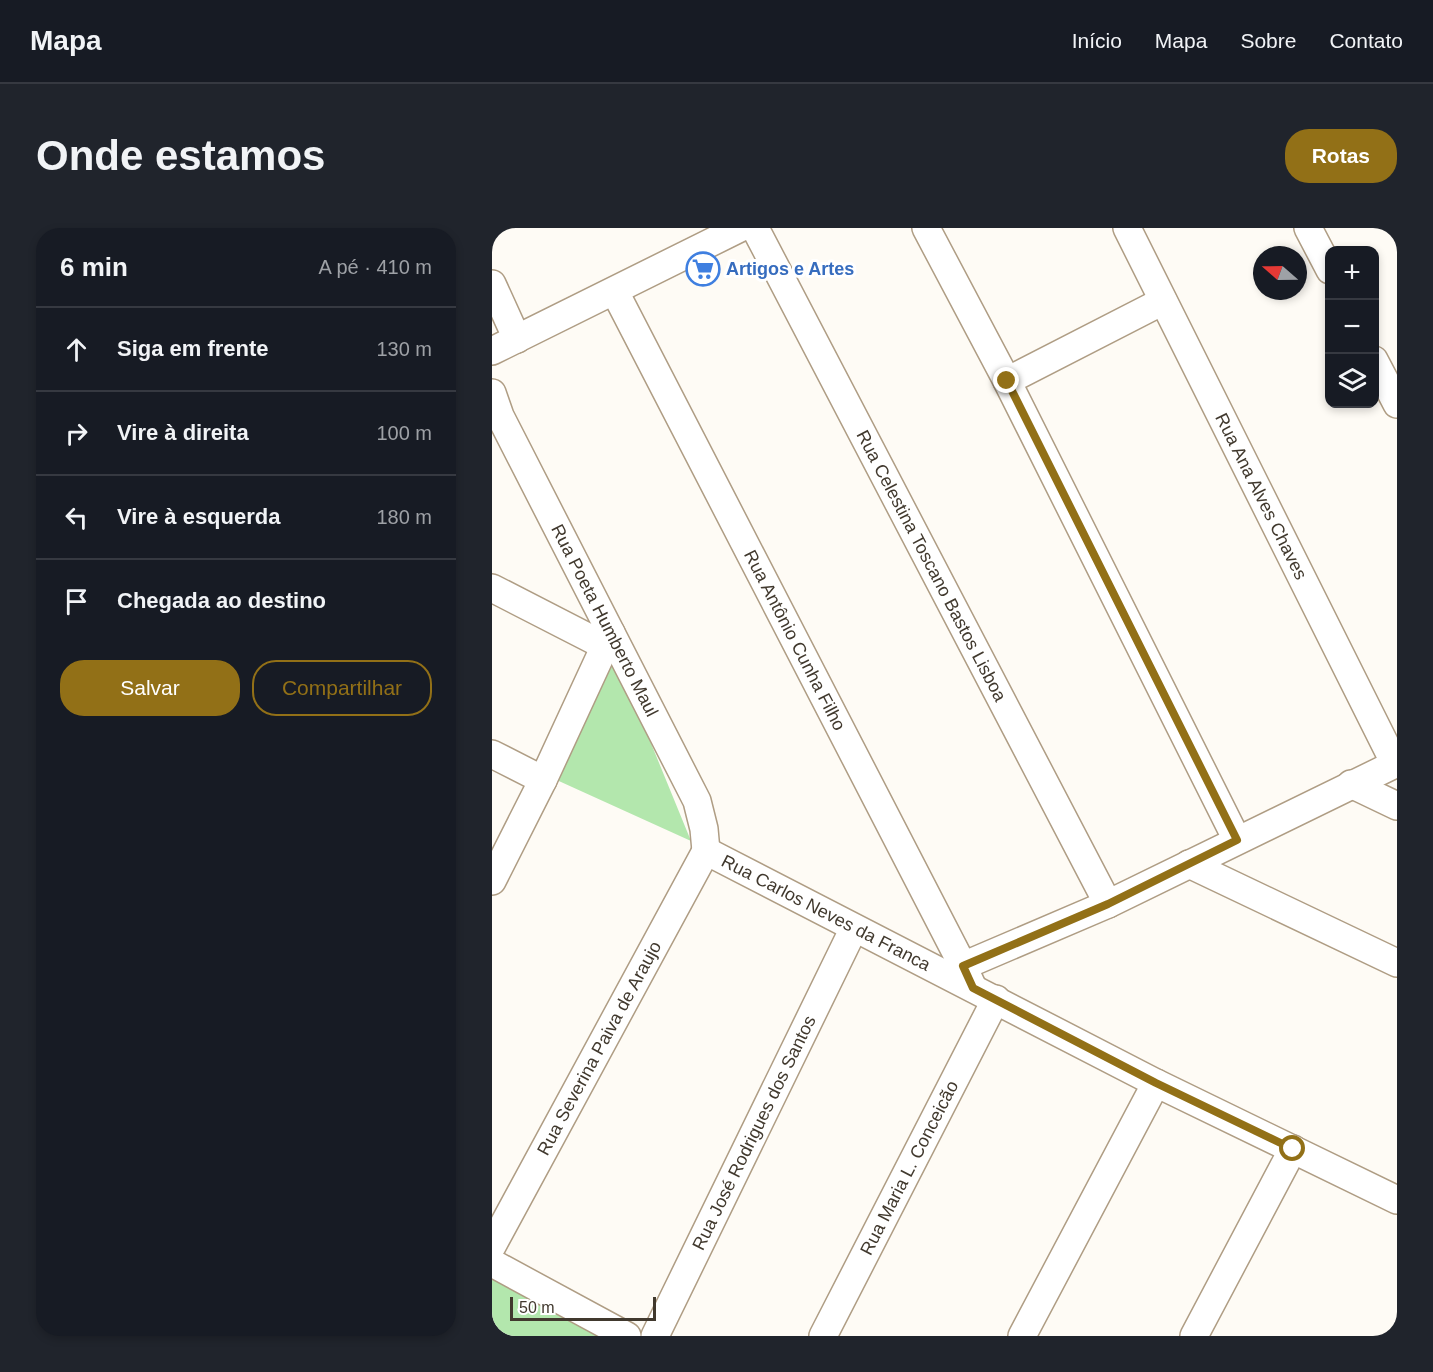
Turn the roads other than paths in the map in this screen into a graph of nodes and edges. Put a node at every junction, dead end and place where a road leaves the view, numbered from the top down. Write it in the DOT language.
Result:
graph roads {
  1 [pos="740,228"];
  2 [pos="755,228"];
  3 [pos="926,228"];
  4 [pos="1127,228"];
  5 [pos="1308,228"];
  6 [pos="1325,262"];
  7 [pos="492,284"];
  8 [pos="615,292"];
  9 [pos="1163,300"];
  10 [pos="500,351"];
  11 [pos="1379,370"];
  12 [pos="1007,381"];
  13 [pos="492,393"];
  14 [pos="1397,404"];
  15 [pos="492,588"];
  16 [pos="608,640"];
  17 [pos="492,754"];
  18 [pos="1396,763"];
  19 [pos="543,780"];
  20 [pos="1351,784"];
  21 [pos="1397,806"];
  22 [pos="1237,840"];
  23 [pos="706,851"];
  24 [pos="1189,864"];
  25 [pos="492,881"];
  26 [pos="1108,904"];
  27 [pos="854,928"];
  28 [pos="1397,963"];
  29 [pos="977,984"];
  30 [pos="1156,1083"];
  31 [pos="1293,1149"];
  32 [pos="1397,1200"];
  33 [pos="492,1246"];
  34 [pos="492,1263"];
  35 [pos="627,1336"];
  36 [pos="655,1336"];
  37 [pos="823,1336"];
  38 [pos="1022,1336"];
  39 [pos="1194,1336"];
  1 -- 8 [label="street"];
  2 -- 26 [label="street, Rua Celestina Toscano Bastos Lisboa"];
  3 -- 12 [label="street"];
  4 -- 9 [label="street, Rua Ana Alves Chaves"];
  5 -- 6 [label="street"];
  7 -- 10 [label="street"];
  8 -- 10 [label="street"];
  8 -- 29 [label="street, Rua Antônio Cunha Filho"];
  9 -- 12 [label="street"];
  9 -- 18 [label="street, Rua Ana Alves Chaves"];
  11 -- 14 [label="street"];
  12 -- 22 [label="street"];
  13 -- 16 [label="street, Rua Poeta Humberto Maul"];
  15 -- 16 [label="street"];
  16 -- 19 [label="street"];
  16 -- 23 [label="street, Rua Poeta Humberto Maul"];
  17 -- 19 [label="street"];
  18 -- 20 [label="street"];
  19 -- 25 [label="street"];
  20 -- 21 [label="street"];
  20 -- 22 [label="street"];
  22 -- 24 [label="street"];
  23 -- 27 [label="street, Rua Carlos Neves da Franca"];
  23 -- 33 [label="street, Rua Severina Paiva de Araujo"];
  24 -- 26 [label="street"];
  24 -- 28 [label="street"];
  26 -- 29 [label="street"];
  27 -- 29 [label="street, Rua Carlos Neves da Franca"];
  27 -- 36 [label="street, Rua José Rodrigues dos Santos"];
  29 -- 30 [label="street, Rua Carlos Neves da Franca"];
  29 -- 37 [label="street, Rua Maria L. Conceicão"];
  30 -- 31 [label="street, Rua Carlos Neves da Franca"];
  30 -- 38 [label="street"];
  31 -- 32 [label="street, Rua Carlos Neves da Franca"];
  31 -- 39 [label="street"];
  34 -- 35 [label="street"];
}
